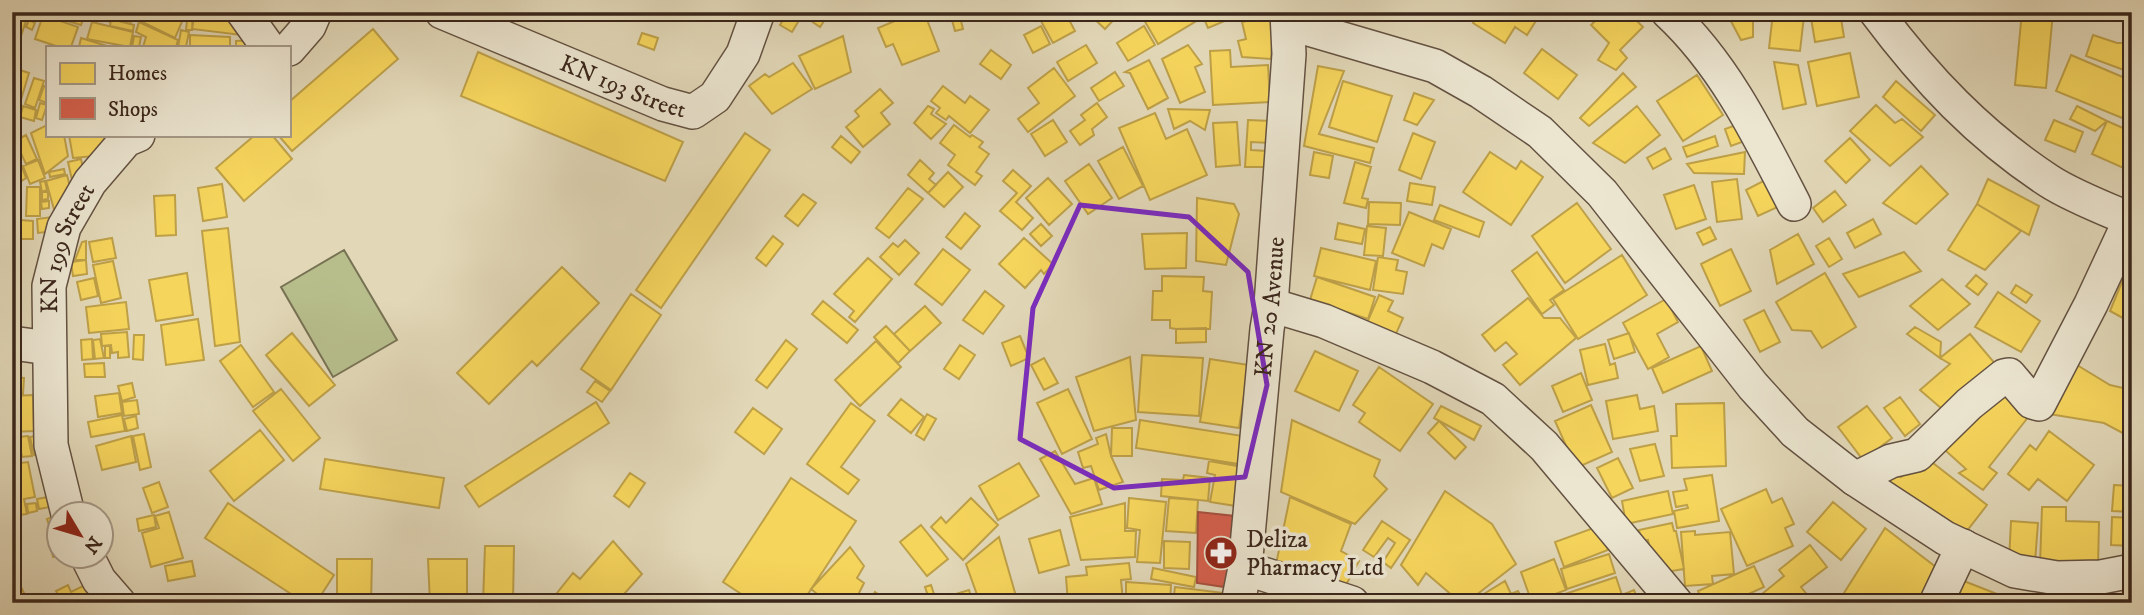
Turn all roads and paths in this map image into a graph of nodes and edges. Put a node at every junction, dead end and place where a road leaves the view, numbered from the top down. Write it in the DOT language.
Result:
graph roads {
  1 [pos="243,12"];
  2 [pos="315,12"];
  3 [pos="442,12"];
  4 [pos="758,12"];
  5 [pos="1668,12"];
  6 [pos="1876,12"];
  7 [pos="1287,18"];
  8 [pos="267,46"];
  9 [pos="290,48"];
  10 [pos="136,136"];
  11 [pos="1794,204"];
  12 [pos="2131,219"];
  13 [pos="1271,305"];
  14 [pos="12,343"];
  15 [pos="49,348"];
  16 [pos="1855,478"];
  17 [pos="65,500"];
  18 [pos="1963,546"];
  19 [pos="1245,568"];
  20 [pos="94,570"];
  21 [pos="2132,570"];
  22 [pos="119,603"];
  23 [pos="1238,603"];
  24 [pos="1352,603"];
  25 [pos="1676,603"];
  26 [pos="1936,603"];
  1 -- 8 [label="street"];
  2 -- 9 [label="street"];
  3 -- 4 [label="street, KN 193 Street"];
  5 -- 11 [label="street"];
  6 -- 12 [label="street"];
  7 -- 13 [label="street, KN 20 Avenue"];
  7 -- 16 [label="street"];
  10 -- 15 [label="street, KN 199 Street"];
  12 -- 16 [label="street"];
  13 -- 19 [label="street, KN 20 Avenue"];
  13 -- 25 [label="street"];
  14 -- 15 [label="street, KN 199 Street"];
  15 -- 17 [label="street"];
  16 -- 18 [label="street"];
  18 -- 21 [label="street"];
  18 -- 26 [label="street"];
  19 -- 23 [label="street, KN 20 Avenue"];
  19 -- 24 [label="street"];
  20 -- 22 [label="street"];
}
